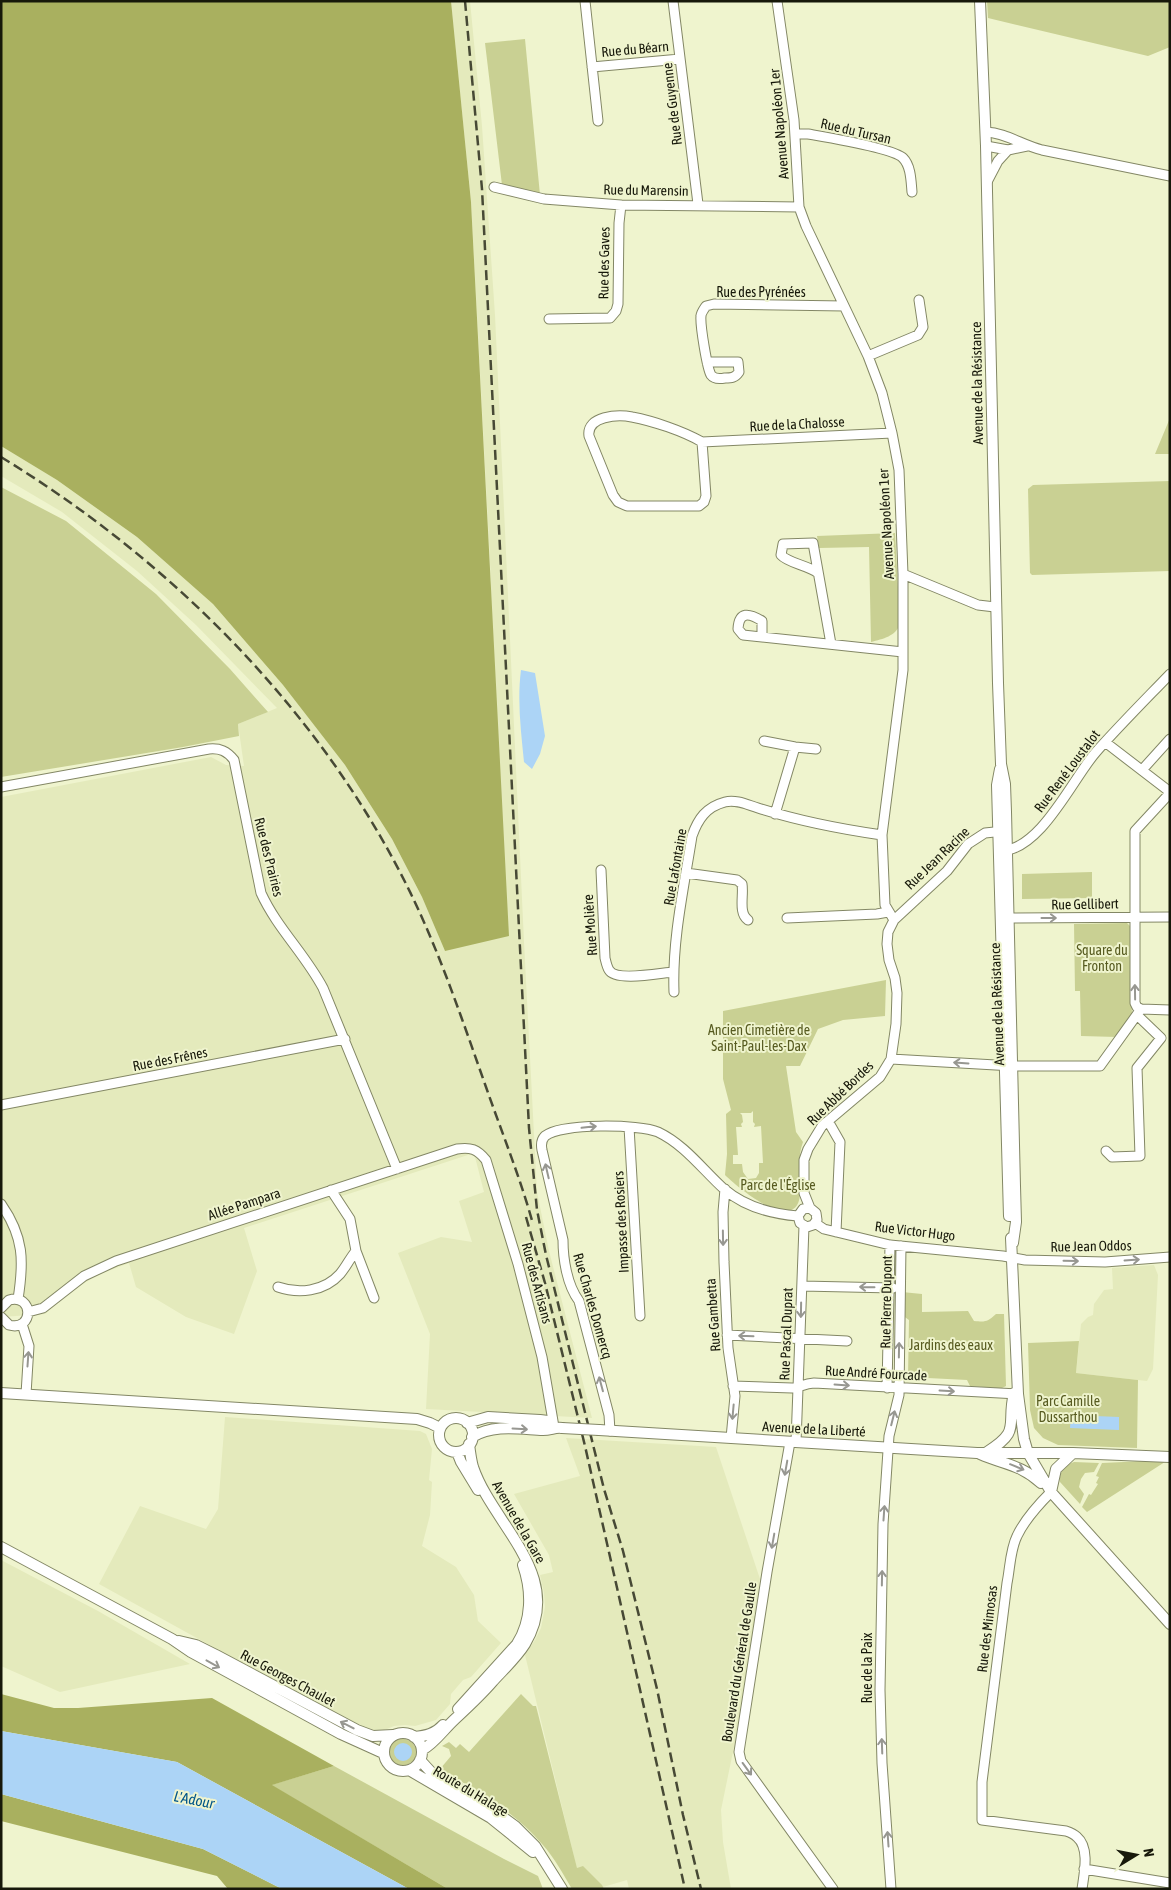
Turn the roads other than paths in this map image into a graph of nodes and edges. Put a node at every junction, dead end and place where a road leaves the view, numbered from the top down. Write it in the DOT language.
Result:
graph roads {
  1 [pos="585,1"];
  2 [pos="673,1"];
  3 [pos="777,1"];
  4 [pos="980,1"];
  5 [pos="680,59"];
  6 [pos="592,67"];
  7 [pos="598,121"];
  8 [pos="986,132"];
  9 [pos="795,134"];
  10 [pos="986,146"];
  11 [pos="1028,146"];
  12 [pos="1008,150"];
  13 [pos="1170,176"];
  14 [pos="987,182"];
  15 [pos="494,187"];
  16 [pos="912,192"];
  17 [pos="698,204"];
  18 [pos="621,205"];
  19 [pos="799,207"];
  20 [pos="919,300"];
  21 [pos="844,306"];
  22 [pos="549,319"];
  23 [pos="868,356"];
  24 [pos="708,362"];
  25 [pos="892,432"];
  26 [pos="702,442"];
  27 [pos="818,573"];
  28 [pos="903,574"];
  29 [pos="996,607"];
  30 [pos="762,636"];
  31 [pos="832,644"];
  32 [pos="903,652"];
  33 [pos="1170,674"];
  34 [pos="1170,739"];
  35 [pos="764,741"];
  36 [pos="1105,742"];
  37 [pos="795,747"];
  38 [pos="816,749"];
  39 [pos="1142,770"];
  40 [pos="1,787"];
  41 [pos="1170,793"];
  42 [pos="775,814"];
  43 [pos="1002,831"];
  44 [pos="882,835"];
  45 [pos="1003,851"];
  46 [pos="601,870"];
  47 [pos="686,874"];
  48 [pos="888,912"];
  49 [pos="1134,916"];
  50 [pos="1170,916"];
  51 [pos="787,918"];
  52 [pos="1004,918"];
  53 [pos="748,920"];
  54 [pos="894,920"];
  55 [pos="673,972"];
  56 [pos="674,992"];
  57 [pos="1170,1010"];
  58 [pos="1139,1012"];
  59 [pos="345,1038"];
  60 [pos="891,1059"];
  61 [pos="1009,1066"];
  62 [pos="1,1105"];
  63 [pos="828,1121"];
  64 [pos="629,1127"];
  65 [pos="479,1151"];
  66 [pos="1106,1151"];
  67 [pos="397,1169"];
  68 [pos="725,1189"];
  69 [pos="331,1190"];
  70 [pos="1,1204"];
  71 [pos="810,1208"];
  72 [pos="798,1216"];
  73 [pos="816,1223"];
  74 [pos="804,1226"];
  75 [pos="836,1232"];
  76 [pos="890,1245"];
  77 [pos="901,1246"];
  78 [pos="356,1252"];
  79 [pos="1170,1257"];
  80 [pos="1013,1258"];
  81 [pos="278,1286"];
  82 [pos="802,1286"];
  83 [pos="889,1288"];
  84 [pos="900,1288"];
  85 [pos="374,1298"];
  86 [pos="18,1299"];
  87 [pos="1,1308"];
  88 [pos="28,1312"];
  89 [pos="640,1316"];
  90 [pos="1,1317"];
  91 [pos="22,1324"];
  92 [pos="728,1335"];
  93 [pos="800,1337"];
  94 [pos="847,1341"];
  95 [pos="733,1386"];
  96 [pos="798,1388"];
  97 [pos="887,1388"];
  98 [pos="898,1388"];
  99 [pos="1017,1391"];
  100 [pos="1,1393"];
  101 [pos="26,1394"];
  102 [pos="467,1423"];
  103 [pos="554,1427"];
  104 [pos="440,1428"];
  105 [pos="610,1431"];
  106 [pos="731,1438"];
  107 [pos="471,1441"];
  108 [pos="793,1442"];
  109 [pos="889,1447"];
  110 [pos="457,1452"];
  111 [pos="982,1452"];
  112 [pos="1028,1453"];
  113 [pos="1073,1453"];
  114 [pos="1170,1457"];
  115 [pos="1051,1492"];
  116 [pos="1,1547"];
  117 [pos="1170,1624"];
  118 [pos="172,1639"];
  119 [pos="393,1735"];
  120 [pos="414,1736"];
  121 [pos="384,1754"];
  122 [pos="421,1755"];
  123 [pos="409,1770"];
  124 [pos="540,1856"];
  125 [pos="1084,1869"];
  126 [pos="1170,1883"];
  127 [pos="562,1889"];
  128 [pos="833,1889"];
  129 [pos="891,1889"];
  130 [pos="1082,1889"];
  1 -- 6 [label="street, Rue du Béarn"];
  2 -- 5 [label="street, Rue de Guyenne"];
  3 -- 9 [label="street, Avenue Napoléon 1er"];
  4 -- 8 [label="main road, Avenue de la Résistance"];
  5 -- 6 [label="street, Rue du Béarn"];
  5 -- 17 [label="street, Rue de Guyenne"];
  6 -- 7 [label="street, Rue du Béarn"];
  8 -- 10 [label="main road, Avenue de la Résistance"];
  8 -- 11 [label="street"];
  9 -- 16 [label="street, Rue du Tursan"];
  9 -- 19 [label="street, Avenue Napoléon 1er"];
  10 -- 12 [label="street"];
  10 -- 14 [label="main road, Avenue de la Résistance"];
  11 -- 12 [label="street"];
  11 -- 13 [label="street"];
  12 -- 14 [label="street"];
  14 -- 29 [label="main road, Avenue de la Résistance"];
  15 -- 18 [label="street, Rue du Marensin"];
  17 -- 18 [label="street, Rue du Marensin"];
  17 -- 19 [label="street, Rue du Marensin"];
  18 -- 22 [label="street, Rue des Gaves"];
  19 -- 21 [label="street, Avenue Napoléon 1er"];
  20 -- 23 [label="street"];
  21 -- 23 [label="street, Avenue Napoléon 1er"];
  21 -- 24 [label="street, Rue des Pyrénées"];
  23 -- 25 [label="street, Avenue Napoléon 1er"];
  25 -- 26 [label="street, Rue de la Chalosse"];
  25 -- 28 [label="street, Avenue Napoléon 1er"];
  26 -- 26 [label="street, Rue de la Chalosse"];
  27 -- 27 [label="street"];
  27 -- 31 [label="street"];
  28 -- 29 [label="street"];
  28 -- 32 [label="street, Avenue Napoléon 1er"];
  29 -- 43 [label="main road, Avenue de la Résistance"];
  30 -- 31 [label="street"];
  31 -- 32 [label="street"];
  32 -- 44 [label="street, Avenue Napoléon 1er"];
  33 -- 36 [label="street, Rue René Loustalot"];
  34 -- 39 [label="street"];
  35 -- 37 [label="street"];
  36 -- 39 [label="street"];
  36 -- 45 [label="street, Rue René Loustalot"];
  37 -- 38 [label="street"];
  37 -- 42 [label="street"];
  39 -- 41 [label="street"];
  40 -- 59 [label="street, Rue des Prairies"];
  41 -- 49 [label="street"];
  42 -- 44 [label="street, Rue Lafontaine"];
  42 -- 47 [label="street, Rue Lafontaine"];
  43 -- 45 [label="main road, Avenue de la Résistance"];
  43 -- 54 [label="street, Rue Jean Racine"];
  44 -- 48 [label="street, Avenue Napoléon 1er"];
  45 -- 52 [label="main road, Avenue de la Résistance"];
  46 -- 55 [label="street, Rue Molière"];
  47 -- 53 [label="street"];
  47 -- 55 [label="street, Rue Lafontaine"];
  48 -- 51 [label="street"];
  48 -- 54 [label="street, Avenue Napoléon 1er"];
  49 -- 50 [label="street, Rue Gellibert"];
  52 -- 49 [label="street, Rue Gellibert, one-way"];
  58 -- 49 [label="street, one-way"];
  52 -- 61 [label="main road, Avenue de la Résistance"];
  54 -- 60 [label="street"];
  55 -- 56 [label="street, Rue Lafontaine"];
  57 -- 58 [label="street"];
  58 -- 61 [label="street, Rue Abbé Bordes"];
  58 -- 66 [label="street"];
  59 -- 62 [label="street, Rue des Frênes"];
  59 -- 67 [label="street, Rue des Prairies"];
  61 -- 60 [label="street, Rue Abbé Bordes, one-way"];
  60 -- 63 [label="street, Rue Abbé Bordes"];
  61 -- 80 [label="main road, Avenue de la Résistance"];
  63 -- 71 [label="street, Rue Abbé Bordes"];
  63 -- 75 [label="street"];
  64 -- 68 [label="street"];
  64 -- 89 [label="street, Impasse des Rosiers"];
  105 -- 64 [label="street, Rue Charles Domercq, one-way"];
  65 -- 67 [label="street, Allée Pampara"];
  65 -- 103 [label="street, Rue des Artisans"];
  67 -- 69 [label="street, Allée Pampara"];
  68 -- 72 [label="street"];
  68 -- 92 [label="street, Rue Gambetta, one-way"];
  69 -- 78 [label="street"];
  69 -- 88 [label="street, Allée Pampara"];
  70 -- 86 [label="street"];
  71 -- 72 [label="street"];
  71 -- 73 [label="street"];
  72 -- 74 [label="street"];
  73 -- 74 [label="street"];
  73 -- 75 [label="street, Rue Victor Hugo"];
  74 -- 82 [label="street, Rue Pascal Duprat"];
  75 -- 76 [label="street, Rue Victor Hugo"];
  76 -- 77 [label="street, Rue Victor Hugo"];
  76 -- 83 [label="street, Rue Pierre Dupont"];
  77 -- 80 [label="street, Rue Victor Hugo"];
  77 -- 84 [label="street, Rue Pierre Dupont"];
  78 -- 81 [label="street"];
  78 -- 85 [label="street"];
  80 -- 79 [label="street, Rue Jean Oddos, one-way"];
  80 -- 99 [label="main road, Avenue de la Résistance"];
  83 -- 82 [label="street, one-way"];
  82 -- 93 [label="street, Rue Pascal Duprat, one-way"];
  83 -- 84 [label="street"];
  83 -- 97 [label="street, Rue Pierre Dupont"];
  98 -- 84 [label="street, Rue Pierre Dupont, one-way"];
  86 -- 87 [label="street"];
  86 -- 88 [label="street"];
  88 -- 91 [label="street"];
  90 -- 91 [label="street"];
  101 -- 91 [label="street, one-way"];
  93 -- 92 [label="street, one-way"];
  92 -- 95 [label="street, Rue Gambetta"];
  93 -- 94 [label="street"];
  93 -- 96 [label="street, Rue Pascal Duprat"];
  95 -- 96 [label="street, Rue André Fourcade"];
  95 -- 106 [label="street, Rue Gambetta, one-way"];
  96 -- 97 [label="street, Rue André Fourcade, one-way"];
  96 -- 108 [label="street, Rue Pascal Duprat"];
  97 -- 98 [label="street, Rue André Fourcade"];
  98 -- 99 [label="street, Rue André Fourcade, one-way"];
  109 -- 98 [label="street, Rue Pierre Dupont, one-way"];
  99 -- 111 [label="main road, Avenue de la Résistance"];
  99 -- 112 [label="main road, Avenue de la Résistance"];
  100 -- 101 [label="main road"];
  101 -- 104 [label="main road"];
  102 -- 103 [label="main road"];
  102 -- 104 [label="main road"];
  102 -- 107 [label="main road"];
  103 -- 105 [label="main road, Avenue de la Liberté, bridge"];
  107 -- 103 [label="main road, one-way"];
  104 -- 110 [label="main road"];
  105 -- 106 [label="main road, Avenue de la Liberté"];
  106 -- 108 [label="main road, Avenue de la Liberté"];
  107 -- 110 [label="main road"];
  107 -- 122 [label="main road, Avenue de la Gare"];
  108 -- 109 [label="main road, Avenue de la Liberté"];
  108 -- 128 [label="street, Boulevard du Général de Gaulle, one-way"];
  109 -- 111 [label="main road, Avenue de la Liberté"];
  129 -- 109 [label="street, Rue de la Paix, one-way"];
  110 -- 120 [label="main road, Avenue de la Gare"];
  111 -- 112 [label="main road, Avenue de la Liberté"];
  111 -- 115 [label="main road, one-way"];
  112 -- 113 [label="main road, Avenue de la Liberté"];
  112 -- 115 [label="main road, Avenue de la Résistance"];
  113 -- 114 [label="main road, Avenue de la Liberté"];
  113 -- 115 [label="main road"];
  115 -- 117 [label="main road"];
  115 -- 125 [label="street, Rue des Mimosas"];
  116 -- 118 [label="main road, Rue Georges Chaulet"];
  119 -- 118 [label="main road, Rue Georges Chaulet, one-way"];
  118 -- 121 [label="main road, Rue Georges Chaulet, one-way"];
  119 -- 120 [label="main road"];
  119 -- 121 [label="main road"];
  120 -- 122 [label="main road"];
  121 -- 123 [label="main road"];
  122 -- 123 [label="main road"];
  122 -- 124 [label="main road, Route du Halage"];
  123 -- 124 [label="main road, Route du Halage"];
  124 -- 127 [label="main road, Route du Halage"];
  125 -- 126 [label="street"];
  125 -- 130 [label="street"];
}
